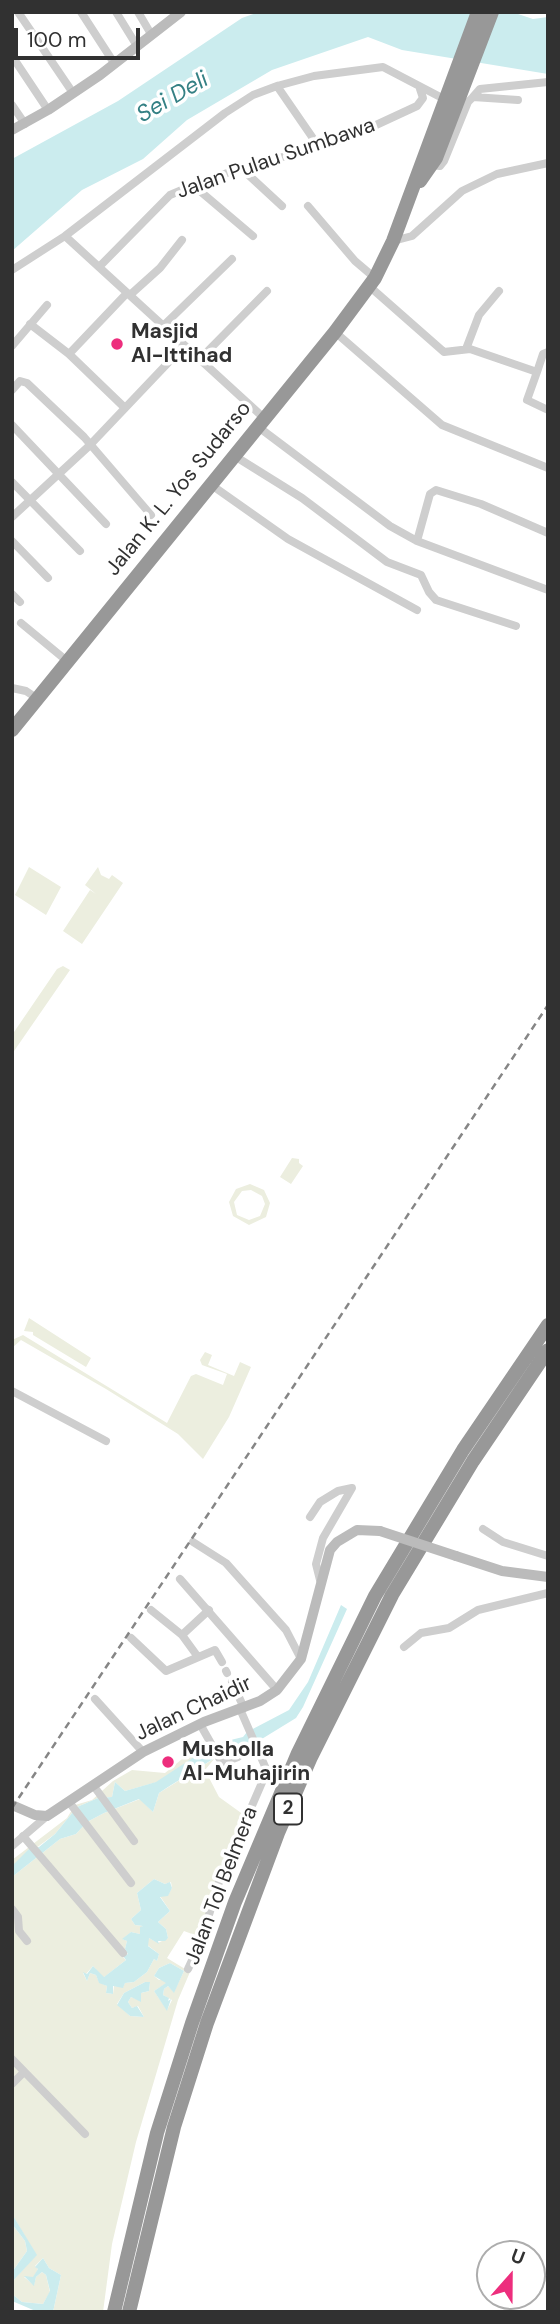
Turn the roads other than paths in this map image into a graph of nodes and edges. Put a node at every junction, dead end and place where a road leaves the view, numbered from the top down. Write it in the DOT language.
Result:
graph roads {
  1 [pos="18,12"];
  2 [pos="81,12"];
  3 [pos="116,12"];
  4 [pos="138,12"];
  5 [pos="181,12"];
  6 [pos="478,12"];
  7 [pos="492,12"];
  8 [pos="151,34"];
  9 [pos="137,46"];
  10 [pos="12,56"];
  11 [pos="114,64"];
  12 [pos="461,78"];
  13 [pos="548,82"];
  14 [pos="277,86"];
  15 [pos="420,89"];
  16 [pos="73,93"];
  17 [pos="473,97"];
  18 [pos="446,100"];
  19 [pos="518,100"];
  20 [pos="12,105"];
  21 [pos="48,110"];
  22 [pos="26,124"];
  23 [pos="12,130"];
  24 [pos="319,147"];
  25 [pos="548,163"];
  26 [pos="431,165"];
  27 [pos="242,169"];
  28 [pos="194,186"];
  29 [pos="412,190"];
  30 [pos="282,206"];
  31 [pos="308,206"];
  32 [pos="65,236"];
  33 [pos="253,236"];
  34 [pos="182,240"];
  35 [pos="393,241"];
  36 [pos="232,259"];
  37 [pos="100,266"];
  38 [pos="12,270"];
  39 [pos="374,279"];
  40 [pos="267,291"];
  41 [pos="499,291"];
  42 [pos="129,294"];
  43 [pos="47,305"];
  44 [pos="30,324"];
  45 [pos="163,326"];
  46 [pos="335,332"];
  47 [pos="12,346"];
  48 [pos="184,346"];
  49 [pos="466,349"];
  50 [pos="547,349"];
  51 [pos="69,354"];
  52 [pos="199,360"];
  53 [pos="537,372"];
  54 [pos="12,390"];
  55 [pos="125,408"];
  56 [pos="548,410"];
  57 [pos="261,422"];
  58 [pos="12,425"];
  59 [pos="89,446"];
  60 [pos="233,455"];
  61 [pos="548,468"];
  62 [pos="59,474"];
  63 [pos="12,482"];
  64 [pos="210,484"];
  65 [pos="30,500"];
  66 [pos="150,515"];
  67 [pos="12,517"];
  68 [pos="106,524"];
  69 [pos="548,533"];
  70 [pos="12,541"];
  71 [pos="417,541"];
  72 [pos="80,551"];
  73 [pos="48,578"];
  74 [pos="548,590"];
  75 [pos="12,594"];
  76 [pos="20,602"];
  77 [pos="417,610"];
  78 [pos="21,623"];
  79 [pos="516,625"];
  80 [pos="67,661"];
  81 [pos="12,688"];
  82 [pos="38,699"];
  83 [pos="13,729"];
  84 [pos="548,1325"];
  85 [pos="548,1350"];
  86 [pos="12,1391"];
  87 [pos="106,1441"];
  88 [pos="310,1517"];
  89 [pos="483,1529"];
  90 [pos="193,1542"];
  91 [pos="548,1556"];
  92 [pos="548,1577"];
  93 [pos="180,1579"];
  94 [pos="320,1580"];
  95 [pos="548,1593"];
  96 [pos="151,1609"];
  97 [pos="209,1610"];
  98 [pos="182,1635"];
  99 [pos="131,1638"];
  100 [pos="404,1647"];
  101 [pos="198,1657"];
  102 [pos="301,1659"];
  103 [pos="222,1662"];
  104 [pos="232,1682"];
  105 [pos="277,1690"];
  106 [pos="95,1699"];
  107 [pos="242,1709"];
  108 [pos="200,1724"];
  109 [pos="143,1752"];
  110 [pos="238,1757"];
  111 [pos="93,1785"];
  112 [pos="71,1804"];
  113 [pos="12,1805"];
  114 [pos="47,1816"];
  115 [pos="25,1840"];
  116 [pos="134,1841"];
  117 [pos="12,1846"];
  118 [pos="131,1883"];
  119 [pos="12,1909"];
  120 [pos="27,1941"];
  121 [pos="123,1953"];
  122 [pos="188,1969"];
  123 [pos="12,2059"];
  124 [pos="24,2072"];
  125 [pos="12,2084"];
  126 [pos="85,2134"];
  127 [pos="114,2312"];
  128 [pos="129,2312"];
  1 -- 16 [label="street"];
  2 -- 11 [label="street"];
  3 -- 9 [label="street"];
  4 -- 8 [label="street"];
  5 -- 8 [label="street"];
  6 -- 12 [label="highway"];
  7 -- 12 [label="highway"];
  8 -- 9 [label="street"];
  9 -- 11 [label="street"];
  10 -- 21 [label="street"];
  11 -- 16 [label="street"];
  12 -- 18 [label="highway, Jalan K. L. Yos Sudarso"];
  12 -- 26 [label="highway"];
  13 -- 17 [label="street"];
  14 -- 15 [label="street"];
  14 -- 24 [label="street"];
  14 -- 32 [label="street"];
  15 -- 18 [label="street"];
  15 -- 24 [label="street, Jalan Pulau Sumbawa"];
  16 -- 21 [label="street"];
  17 -- 19 [label="street"];
  17 -- 26 [label="street"];
  18 -- 29 [label="highway, Jalan K. L. Yos Sudarso"];
  20 -- 22 [label="street"];
  21 -- 22 [label="street"];
  22 -- 23 [label="street"];
  24 -- 27 [label="street, Jalan Pulau Sumbawa"];
  25 -- 35 [label="street"];
  26 -- 29 [label="highway"];
  27 -- 28 [label="street, Jalan Pulau Sumbawa"];
  27 -- 30 [label="street"];
  28 -- 33 [label="street"];
  28 -- 37 [label="street, Jalan Pulau Sumbawa"];
  29 -- 35 [label="highway, Jalan K. L. Yos Sudarso"];
  31 -- 39 [label="street"];
  32 -- 37 [label="street"];
  32 -- 38 [label="street"];
  34 -- 42 [label="street"];
  35 -- 39 [label="highway, Jalan K. L. Yos Sudarso"];
  36 -- 45 [label="street"];
  37 -- 42 [label="street"];
  39 -- 46 [label="highway, Jalan K. L. Yos Sudarso"];
  39 -- 49 [label="street"];
  40 -- 52 [label="street"];
  41 -- 49 [label="street"];
  42 -- 45 [label="street"];
  42 -- 51 [label="street"];
  43 -- 44 [label="street"];
  44 -- 47 [label="street"];
  44 -- 51 [label="street"];
  45 -- 48 [label="street"];
  46 -- 57 [label="highway, Jalan K. L. Yos Sudarso"];
  46 -- 61 [label="street"];
  48 -- 52 [label="street"];
  48 -- 55 [label="street"];
  49 -- 53 [label="street"];
  50 -- 53 [label="street"];
  51 -- 55 [label="street"];
  52 -- 57 [label="street"];
  53 -- 56 [label="street"];
  54 -- 59 [label="street"];
  55 -- 59 [label="street"];
  57 -- 60 [label="highway, Jalan K. L. Yos Sudarso"];
  57 -- 71 [label="street"];
  58 -- 62 [label="street"];
  59 -- 62 [label="street"];
  59 -- 66 [label="street"];
  60 -- 64 [label="highway, Jalan K. L. Yos Sudarso"];
  60 -- 79 [label="street"];
  62 -- 65 [label="street"];
  62 -- 68 [label="street"];
  63 -- 65 [label="street"];
  64 -- 77 [label="street"];
  64 -- 80 [label="highway, Jalan K. L. Yos Sudarso"];
  65 -- 67 [label="street"];
  65 -- 72 [label="street"];
  69 -- 71 [label="street"];
  70 -- 73 [label="street"];
  71 -- 74 [label="street"];
  75 -- 76 [label="street"];
  78 -- 80 [label="street"];
  80 -- 82 [label="highway, Jalan K. L. Yos Sudarso"];
  81 -- 82 [label="street"];
  82 -- 83 [label="highway, Jalan K. L. Yos Sudarso"];
  84 -- 127 [label="highway, Jalan Tol Belmera / 2"];
  85 -- 128 [label="highway, Jalan Tol Belmera / 2"];
  86 -- 87 [label="street"];
  88 -- 94 [label="street"];
  89 -- 91 [label="street"];
  90 -- 102 [label="street"];
  92 -- 94 [label="street, Jalan Chaidir, bridge"];
  93 -- 97 [label="street"];
  94 -- 102 [label="street, Jalan Chaidir"];
  95 -- 100 [label="street"];
  96 -- 98 [label="street"];
  97 -- 98 [label="street"];
  97 -- 105 [label="street"];
  98 -- 101 [label="street"];
  99 -- 101 [label="street"];
  101 -- 103 [label="street"];
  102 -- 105 [label="street, Jalan Chaidir"];
  104 -- 107 [label="street"];
  105 -- 107 [label="street, Jalan Chaidir"];
  106 -- 109 [label="street"];
  107 -- 108 [label="street, Jalan Chaidir"];
  107 -- 122 [label="street"];
  108 -- 109 [label="street, Jalan Chaidir"];
  108 -- 110 [label="street"];
  109 -- 111 [label="street, Jalan Chaidir"];
  111 -- 112 [label="street, Jalan Chaidir"];
  111 -- 116 [label="street"];
  112 -- 114 [label="street, Jalan Chaidir"];
  112 -- 118 [label="street"];
  113 -- 114 [label="street"];
  114 -- 115 [label="street"];
  115 -- 117 [label="street"];
  115 -- 121 [label="street"];
  119 -- 120 [label="street"];
  123 -- 124 [label="street"];
  124 -- 125 [label="street"];
  124 -- 126 [label="street"];
}
